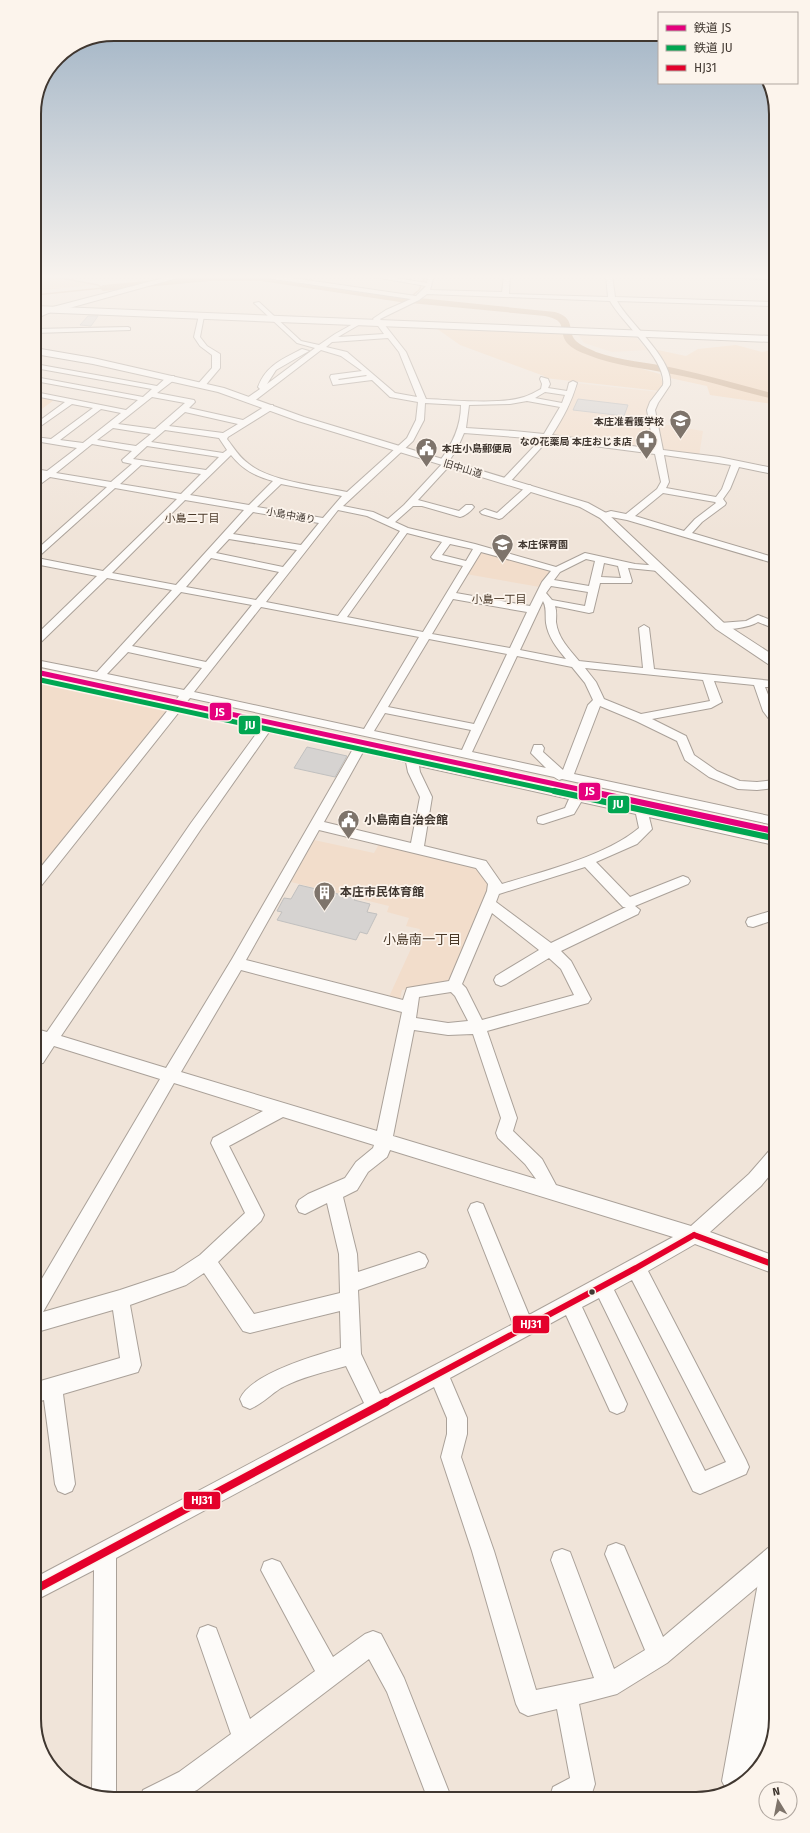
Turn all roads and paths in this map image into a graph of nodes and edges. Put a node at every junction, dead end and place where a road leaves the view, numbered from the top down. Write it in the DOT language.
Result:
graph roads {
  1 [pos="60,361"];
  2 [pos="88,361"];
  3 [pos="216,361"];
  4 [pos="287,361"];
  5 [pos="299,361"];
  6 [pos="359,361"];
  7 [pos="406,361"];
  8 [pos="656,361"];
  9 [pos="41,367"];
  10 [pos="49,368"];
  11 [pos="41,374"];
  12 [pos="171,378"];
  13 [pos="41,379"];
  14 [pos="544,379"];
  15 [pos="573,383"];
  16 [pos="201,385"];
  17 [pos="158,388"];
  18 [pos="544,390"];
  19 [pos="261,392"];
  20 [pos="150,394"];
  21 [pos="571,394"];
  22 [pos="41,395"];
  23 [pos="143,399"];
  24 [pos="422,399"];
  25 [pos="527,399"];
  26 [pos="250,400"];
  27 [pos="71,401"];
  28 [pos="465,403"];
  29 [pos="566,406"];
  30 [pos="99,407"];
  31 [pos="270,407"];
  32 [pos="184,409"];
  33 [pos="126,412"];
  34 [pos="41,416"];
  35 [pos="49,417"];
  36 [pos="41,423"];
  37 [pos="245,424"];
  38 [pos="112,425"];
  39 [pos="163,427"];
  40 [pos="461,430"];
  41 [pos="156,432"];
  42 [pos="224,436"];
  43 [pos="546,436"];
  44 [pos="41,440"];
  45 [pos="53,442"];
  46 [pos="144,443"];
  47 [pos="86,444"];
  48 [pos="137,449"];
  49 [pos="232,449"];
  50 [pos="401,449"];
  51 [pos="660,452"];
  52 [pos="225,456"];
  53 [pos="139,462"];
  54 [pos="446,462"];
  55 [pos="736,464"];
  56 [pos="769,470"];
  57 [pos="41,473"];
  58 [pos="208,473"];
  59 [pos="48,474"];
  60 [pos="41,480"];
  61 [pos="280,480"];
  62 [pos="506,481"];
  63 [pos="114,486"];
  64 [pos="530,488"];
  65 [pos="661,490"];
  66 [pos="349,495"];
  67 [pos="183,497"];
  68 [pos="718,500"];
  69 [pos="411,503"];
  70 [pos="336,507"];
  71 [pos="469,507"];
  72 [pos="252,508"];
  73 [pos="485,512"];
  74 [pos="604,516"];
  75 [pos="628,517"];
  76 [pos="325,521"];
  77 [pos="388,523"];
  78 [pos="405,530"];
  79 [pos="686,534"];
  80 [pos="228,536"];
  81 [pos="446,541"];
  82 [pos="302,548"];
  83 [pos="478,549"];
  84 [pos="41,551"];
  85 [pos="210,555"];
  86 [pos="600,559"];
  87 [pos="769,559"];
  88 [pos="41,562"];
  89 [pos="469,564"];
  90 [pos="622,564"];
  91 [pos="658,568"];
  92 [pos="285,570"];
  93 [pos="558,570"];
  94 [pos="104,576"];
  95 [pos="548,582"];
  96 [pos="595,586"];
  97 [pos="179,589"];
  98 [pos="541,592"];
  99 [pos="450,595"];
  100 [pos="549,602"];
  101 [pos="258,605"];
  102 [pos="534,610"];
  103 [pos="769,614"];
  104 [pos="758,618"];
  105 [pos="341,619"];
  106 [pos="769,624"];
  107 [pos="720,626"];
  108 [pos="644,628"];
  109 [pos="41,636"];
  110 [pos="424,637"];
  111 [pos="125,648"];
  112 [pos="513,652"];
  113 [pos="769,659"];
  114 [pos="41,664"];
  115 [pos="575,664"];
  116 [pos="208,666"];
  117 [pos="649,671"];
  118 [pos="99,677"];
  119 [pos="707,677"];
  120 [pos="41,678"];
  121 [pos="758,682"];
  122 [pos="769,683"];
  123 [pos="187,694"];
  124 [pos="600,701"];
  125 [pos="177,707"];
  126 [pos="381,708"];
  127 [pos="769,711"];
  128 [pos="640,718"];
  129 [pos="266,728"];
  130 [pos="477,728"];
  131 [pos="367,733"];
  132 [pos="360,747"];
  133 [pos="538,748"];
  134 [pos="465,755"];
  135 [pos="412,760"];
  136 [pos="563,777"];
  137 [pos="769,785"];
  138 [pos="577,797"];
  139 [pos="641,811"];
  140 [pos="543,820"];
  141 [pos="769,821"];
  142 [pos="316,825"];
  143 [pos="769,840"];
  144 [pos="417,849"];
  145 [pos="587,861"];
  146 [pos="41,877"];
  147 [pos="683,882"];
  148 [pos="492,897"];
  149 [pos="632,910"];
  150 [pos="769,917"];
  151 [pos="753,922"];
  152 [pos="550,950"];
  153 [pos="237,963"];
  154 [pos="501,980"];
  155 [pos="454,986"];
  156 [pos="408,1016"];
  157 [pos="478,1027"];
  158 [pos="43,1037"];
  159 [pos="169,1076"];
  160 [pos="282,1109"];
  161 [pos="383,1141"];
  162 [pos="769,1162"];
  163 [pos="549,1190"];
  164 [pos="333,1193"];
  165 [pos="306,1206"];
  166 [pos="477,1210"];
  167 [pos="694,1235"];
  168 [pos="206,1261"];
  169 [pos="419,1262"];
  170 [pos="769,1263"];
  171 [pos="636,1268"];
  172 [pos="602,1285"];
  173 [pos="348,1292"];
  174 [pos="41,1298"];
  175 [pos="120,1299"];
  176 [pos="570,1302"];
  177 [pos="41,1321"];
  178 [pos="524,1327"];
  179 [pos="351,1354"];
  180 [pos="438,1373"];
  181 [pos="45,1390"];
  182 [pos="250,1399"];
  183 [pos="617,1404"];
  184 [pos="376,1407"];
  185 [pos="65,1484"];
  186 [pos="105,1552"];
  187 [pos="616,1554"];
  188 [pos="562,1560"];
  189 [pos="769,1562"];
  190 [pos="272,1570"];
  191 [pos="41,1586"];
  192 [pos="769,1613"];
  193 [pos="208,1636"];
  194 [pos="659,1655"];
  195 [pos="330,1674"];
  196 [pos="609,1686"];
  197 [pos="566,1696"];
  198 [pos="245,1738"];
  199 [pos="741,1777"];
  200 [pos="104,1791"];
  201 [pos="165,1792"];
  202 [pos="437,1792"];
  203 [pos="569,1792"];
  1 -- 10 [label="street"];
  2 -- 12 [label="main road, 旧中山道"];
  3 -- 16 [label="street"];
  4 -- 19 [label="street"];
  5 -- 19 [label="street"];
  6 -- 24 [label="street"];
  7 -- 24 [label="street, 小島中通り"];
  8 -- 51 [label="street"];
  9 -- 10 [label="street"];
  10 -- 11 [label="street"];
  10 -- 17 [label="street"];
  12 -- 16 [label="main road, 旧中山道"];
  12 -- 17 [label="street"];
  13 -- 23 [label="street"];
  14 -- 18 [label="street"];
  15 -- 21 [label="street"];
  16 -- 26 [label="main road, 旧中山道"];
  17 -- 20 [label="street"];
  18 -- 21 [label="street"];
  18 -- 25 [label="street"];
  19 -- 26 [label="street"];
  20 -- 23 [label="street"];
  20 -- 32 [label="street"];
  21 -- 29 [label="street"];
  22 -- 27 [label="street"];
  23 -- 33 [label="street"];
  24 -- 28 [label="street"];
  24 -- 50 [label="street, 小島中通り"];
  25 -- 28 [label="street"];
  25 -- 29 [label="street"];
  26 -- 31 [label="main road, 旧中山道"];
  27 -- 30 [label="street"];
  27 -- 35 [label="street"];
  28 -- 40 [label="street"];
  29 -- 43 [label="street"];
  30 -- 33 [label="street"];
  30 -- 45 [label="street"];
  31 -- 37 [label="street"];
  31 -- 50 [label="main road, 旧中山道"];
  32 -- 37 [label="street"];
  32 -- 39 [label="street"];
  33 -- 38 [label="street"];
  34 -- 35 [label="street"];
  35 -- 36 [label="street"];
  37 -- 42 [label="street"];
  38 -- 41 [label="street"];
  38 -- 47 [label="street"];
  39 -- 41 [label="street"];
  39 -- 42 [label="street"];
  40 -- 43 [label="street"];
  40 -- 54 [label="street"];
  41 -- 46 [label="street"];
  42 -- 49 [label="street"];
  43 -- 51 [label="street"];
  43 -- 62 [label="street"];
  44 -- 45 [label="street"];
  45 -- 47 [label="street"];
  46 -- 48 [label="street"];
  46 -- 52 [label="street"];
  47 -- 48 [label="street"];
  47 -- 59 [label="street"];
  48 -- 53 [label="street"];
  49 -- 52 [label="street"];
  49 -- 61 [label="street"];
  50 -- 54 [label="main road, 旧中山道"];
  50 -- 66 [label="street, 小島中通り"];
  51 -- 55 [label="street"];
  51 -- 65 [label="street"];
  52 -- 58 [label="street"];
  53 -- 58 [label="street"];
  53 -- 63 [label="street"];
  54 -- 62 [label="main road, 旧中山道"];
  54 -- 69 [label="street"];
  55 -- 56 [label="street"];
  55 -- 68 [label="street"];
  57 -- 59 [label="street, 小島中通り"];
  58 -- 67 [label="street"];
  59 -- 60 [label="street"];
  59 -- 63 [label="street, 小島中通り"];
  61 -- 66 [label="street"];
  61 -- 72 [label="street"];
  62 -- 64 [label="main road, 旧中山道"];
  63 -- 67 [label="street, 小島中通り"];
  63 -- 84 [label="street"];
  64 -- 73 [label="street"];
  64 -- 74 [label="main road, 旧中山道"];
  65 -- 68 [label="street"];
  65 -- 75 [label="street"];
  66 -- 70 [label="street, 小島中通り"];
  67 -- 72 [label="street, 小島中通り"];
  67 -- 94 [label="street"];
  68 -- 79 [label="street"];
  69 -- 71 [label="street"];
  69 -- 77 [label="street"];
  70 -- 76 [label="street, 小島中通り"];
  70 -- 77 [label="street"];
  72 -- 76 [label="street, 小島中通り"];
  72 -- 80 [label="street"];
  74 -- 75 [label="street"];
  74 -- 91 [label="main road, 旧中山道"];
  75 -- 79 [label="street"];
  76 -- 82 [label="street"];
  77 -- 78 [label="street"];
  78 -- 81 [label="street"];
  78 -- 105 [label="street"];
  79 -- 87 [label="street"];
  80 -- 82 [label="street"];
  80 -- 85 [label="street"];
  81 -- 83 [label="street"];
  81 -- 89 [label="street"];
  82 -- 92 [label="street"];
  83 -- 89 [label="street"];
  83 -- 93 [label="street"];
  85 -- 92 [label="street"];
  85 -- 97 [label="street"];
  86 -- 90 [label="street"];
  86 -- 93 [label="street"];
  86 -- 96 [label="street"];
  88 -- 94 [label="street"];
  89 -- 99 [label="street"];
  90 -- 91 [label="street"];
  90 -- 96 [label="street"];
  91 -- 107 [label="main road, 旧中山道"];
  92 -- 101 [label="street"];
  93 -- 95 [label="street"];
  94 -- 97 [label="street"];
  94 -- 109 [label="street"];
  95 -- 96 [label="street"];
  95 -- 98 [label="street"];
  96 -- 100 [label="street"];
  97 -- 101 [label="street"];
  97 -- 111 [label="street"];
  98 -- 100 [label="street"];
  98 -- 102 [label="street"];
  99 -- 102 [label="street"];
  99 -- 110 [label="street"];
  100 -- 115 [label="street"];
  101 -- 105 [label="street"];
  101 -- 116 [label="street"];
  102 -- 112 [label="street"];
  103 -- 104 [label="street"];
  104 -- 106 [label="street"];
  104 -- 107 [label="street"];
  105 -- 110 [label="street"];
  107 -- 113 [label="main road, 旧中山道"];
  108 -- 117 [label="street"];
  110 -- 112 [label="street"];
  110 -- 126 [label="street"];
  111 -- 116 [label="street"];
  111 -- 118 [label="street"];
  112 -- 115 [label="street"];
  112 -- 130 [label="street"];
  114 -- 118 [label="street"];
  115 -- 117 [label="street"];
  115 -- 124 [label="street"];
  116 -- 123 [label="street"];
  117 -- 119 [label="street"];
  118 -- 123 [label="street"];
  119 -- 121 [label="street"];
  119 -- 128 [label="street"];
  120 -- 125 [label="street"];
  121 -- 122 [label="street"];
  121 -- 127 [label="street"];
  123 -- 125 [label="street"];
  123 -- 131 [label="street"];
  124 -- 128 [label="street"];
  124 -- 136 [label="street"];
  125 -- 129 [label="street"];
  125 -- 146 [label="street"];
  126 -- 130 [label="street"];
  126 -- 131 [label="street"];
  128 -- 137 [label="street"];
  129 -- 132 [label="street"];
  129 -- 158 [label="street"];
  130 -- 134 [label="street"];
  131 -- 134 [label="street"];
  132 -- 135 [label="street"];
  132 -- 142 [label="street"];
  133 -- 136 [label="street"];
  134 -- 136 [label="street"];
  135 -- 138 [label="street"];
  135 -- 144 [label="street"];
  136 -- 141 [label="street"];
  138 -- 139 [label="street"];
  138 -- 140 [label="street"];
  139 -- 143 [label="street"];
  139 -- 145 [label="street"];
  142 -- 144 [label="street"];
  142 -- 153 [label="street"];
  144 -- 148 [label="street"];
  145 -- 147 [label="street"];
  145 -- 148 [label="street"];
  148 -- 152 [label="street"];
  148 -- 155 [label="street"];
  149 -- 152 [label="street"];
  150 -- 151 [label="street"];
  152 -- 154 [label="street"];
  152 -- 157 [label="street"];
  153 -- 156 [label="street"];
  153 -- 159 [label="street"];
  155 -- 156 [label="street"];
  155 -- 157 [label="street"];
  156 -- 157 [label="street"];
  156 -- 161 [label="street"];
  157 -- 163 [label="street"];
  158 -- 159 [label="street"];
  159 -- 160 [label="street"];
  159 -- 174 [label="street"];
  160 -- 161 [label="street"];
  160 -- 168 [label="street"];
  161 -- 163 [label="street"];
  161 -- 164 [label="street"];
  162 -- 167 [label="street"];
  163 -- 167 [label="street"];
  164 -- 165 [label="street"];
  164 -- 173 [label="street"];
  166 -- 178 [label="street"];
  167 -- 170 [label="street"];
  167 -- 171 [label="street"];
  168 -- 173 [label="street"];
  168 -- 175 [label="street"];
  169 -- 173 [label="street"];
  171 -- 172 [label="street"];
  171 -- 172 [label="street"];
  172 -- 176 [label="street"];
  173 -- 179 [label="street"];
  175 -- 177 [label="street"];
  175 -- 181 [label="street"];
  176 -- 178 [label="street"];
  176 -- 183 [label="street"];
  178 -- 180 [label="street"];
  179 -- 182 [label="street"];
  179 -- 184 [label="street"];
  180 -- 184 [label="street"];
  180 -- 197 [label="street"];
  181 -- 185 [label="street"];
  184 -- 186 [label="street"];
  186 -- 191 [label="street"];
  186 -- 200 [label="street"];
  187 -- 194 [label="street"];
  188 -- 196 [label="street"];
  189 -- 194 [label="street"];
  190 -- 195 [label="street"];
  192 -- 199 [label="highway"];
  193 -- 198 [label="street"];
  194 -- 196 [label="street"];
  195 -- 198 [label="street"];
  195 -- 202 [label="street"];
  196 -- 197 [label="street"];
  197 -- 203 [label="street"];
  198 -- 201 [label="street"];
}
